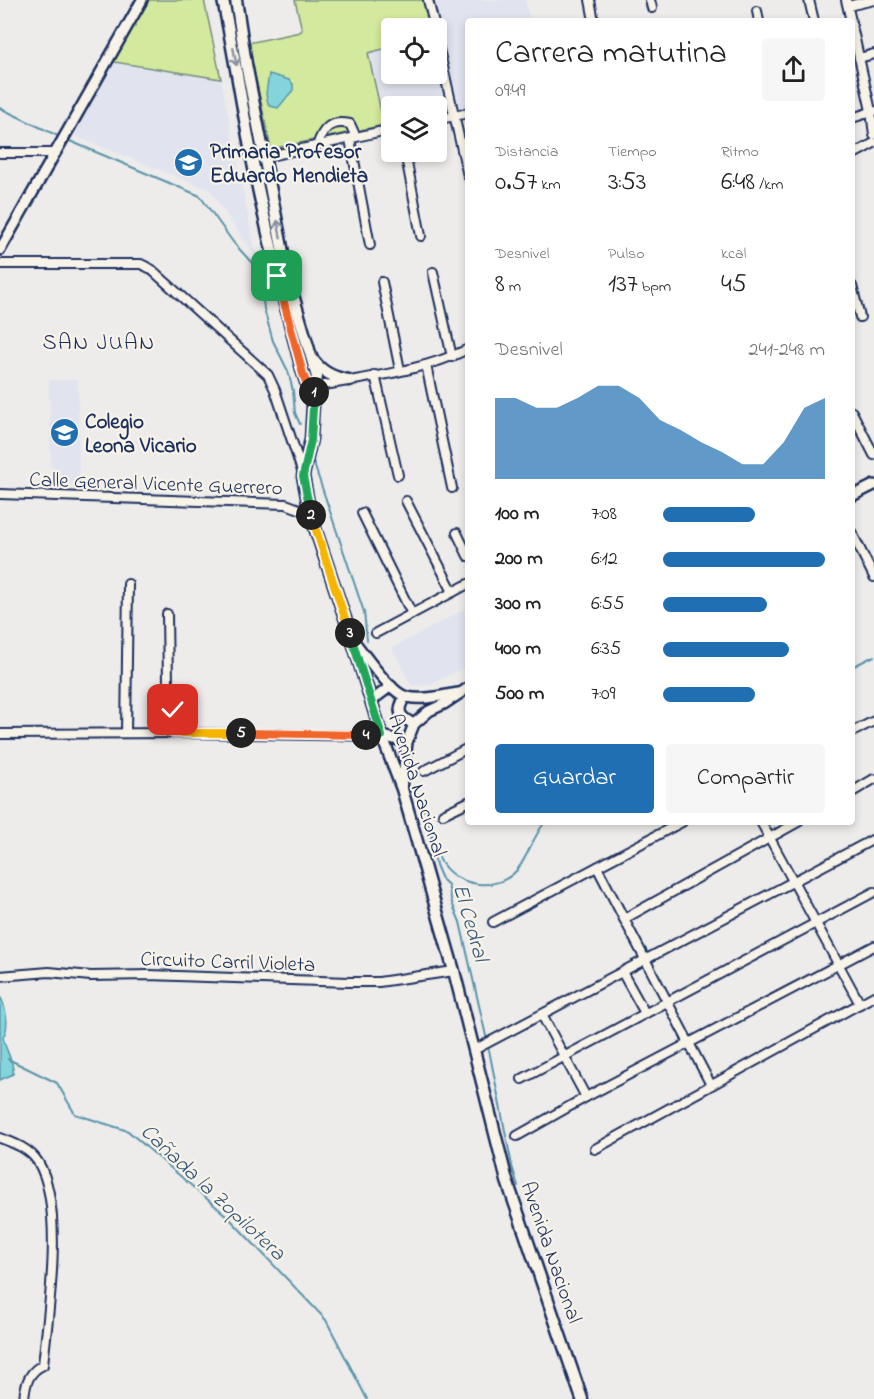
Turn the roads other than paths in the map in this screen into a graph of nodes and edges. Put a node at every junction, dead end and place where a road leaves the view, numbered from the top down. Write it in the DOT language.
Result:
graph roads {
  1 [pos="142,0"];
  2 [pos="223,0"];
  3 [pos="236,0"];
  4 [pos="428,0"];
  5 [pos="590,0"];
  6 [pos="809,0"];
  7 [pos="874,0"];
  8 [pos="847,3"];
  9 [pos="757,11"];
  10 [pos="432,18"];
  11 [pos="593,18"];
  12 [pos="758,18"];
  13 [pos="813,18"];
  14 [pos="850,18"];
  15 [pos="855,40"];
  16 [pos="874,54"];
  17 [pos="859,58"];
  18 [pos="447,82"];
  19 [pos="873,111"];
  20 [pos="465,114"];
  21 [pos="455,116"];
  22 [pos="855,117"];
  23 [pos="447,118"];
  24 [pos="381,132"];
  25 [pos="874,135"];
  26 [pos="353,138"];
  27 [pos="874,143"];
  28 [pos="317,146"];
  29 [pos="0,153"];
  30 [pos="56,153"];
  31 [pos="855,153"];
  32 [pos="265,158"];
  33 [pos="252,160"];
  34 [pos="407,162"];
  35 [pos="465,162"];
  36 [pos="421,236"];
  37 [pos="370,245"];
  38 [pos="0,250"];
  39 [pos="0,264"];
  40 [pos="433,272"];
  41 [pos="382,282"];
  42 [pos="855,298"];
  43 [pos="860,317"];
  44 [pos="465,350"];
  45 [pos="310,357"];
  46 [pos="452,357"];
  47 [pos="426,365"];
  48 [pos="400,370"];
  49 [pos="375,375"];
  50 [pos="349,380"];
  51 [pos="314,387"];
  52 [pos="855,418"];
  53 [pos="874,455"];
  54 [pos="398,475"];
  55 [pos="303,476"];
  56 [pos="874,485"];
  57 [pos="452,488"];
  58 [pos="0,494"];
  59 [pos="855,494"];
  60 [pos="406,501"];
  61 [pos="310,513"];
  62 [pos="362,513"];
  63 [pos="457,533"];
  64 [pos="855,539"];
  65 [pos="465,550"];
  66 [pos="874,577"];
  67 [pos="128,584"];
  68 [pos="465,586"];
  69 [pos="453,592"];
  70 [pos="167,614"];
  71 [pos="412,614"];
  72 [pos="376,633"];
  73 [pos="352,639"];
  74 [pos="391,686"];
  75 [pos="465,690"];
  76 [pos="459,693"];
  77 [pos="405,697"];
  78 [pos="371,701"];
  79 [pos="874,721"];
  80 [pos="414,724"];
  81 [pos="855,730"];
  82 [pos="126,733"];
  83 [pos="173,733"];
  84 [pos="0,734"];
  85 [pos="382,736"];
  86 [pos="407,742"];
  87 [pos="465,750"];
  88 [pos="424,771"];
  89 [pos="874,779"];
  90 [pos="402,789"];
  91 [pos="855,790"];
  92 [pos="465,803"];
  93 [pos="443,814"];
  94 [pos="676,825"];
  95 [pos="763,825"];
  96 [pos="793,825"];
  97 [pos="770,838"];
  98 [pos="874,839"];
  99 [pos="597,867"];
  100 [pos="793,882"];
  101 [pos="874,892"];
  102 [pos="624,919"];
  103 [pos="493,922"];
  104 [pos="816,923"];
  105 [pos="874,946"];
  106 [pos="645,960"];
  107 [pos="838,965"];
  108 [pos="454,971"];
  109 [pos="622,972"];
  110 [pos="0,976"];
  111 [pos="874,996"];
  112 [pos="667,1001"];
  113 [pos="860,1004"];
  114 [pos="645,1013"];
  115 [pos="542,1015"];
  116 [pos="689,1043"];
  117 [pos="474,1050"];
  118 [pos="564,1056"];
  119 [pos="522,1079"];
  120 [pos="711,1085"];
  121 [pos="586,1097"];
  122 [pos="517,1136"];
  123 [pos="0,1138"];
  124 [pos="595,1149"];
  125 [pos="24,1399"];
  126 [pos="582,1399"];
  1 -- 30 [label="street"];
  2 -- 33 [label="main road, one-way"];
  3 -- 32 [label="main road, Avenida Nacional"];
  4 -- 10 [label="street"];
  5 -- 11 [label="street"];
  6 -- 13 [label="street"];
  7 -- 8 [label="street"];
  8 -- 14 [label="street"];
  9 -- 12 [label="street"];
  15 -- 17 [label="street"];
  16 -- 17 [label="street"];
  17 -- 19 [label="street"];
  18 -- 21 [label="street"];
  19 -- 22 [label="street"];
  19 -- 25 [label="street"];
  20 -- 21 [label="street"];
  21 -- 23 [label="street"];
  21 -- 35 [label="street"];
  24 -- 26 [label="street"];
  26 -- 28 [label="street"];
  26 -- 28 [label="street"];
  26 -- 37 [label="street"];
  27 -- 31 [label="street"];
  28 -- 32 [label="street"];
  29 -- 30 [label="street"];
  30 -- 38 [label="street"];
  32 -- 33 [label="street"];
  45 -- 32 [label="main road, Avenida Nacional, one-way"];
  33 -- 51 [label="main road"];
  34 -- 36 [label="street"];
  39 -- 55 [label="street"];
  40 -- 46 [label="street"];
  41 -- 48 [label="street"];
  42 -- 43 [label="street"];
  44 -- 46 [label="street"];
  45 -- 50 [label="main road"];
  45 -- 51 [label="main road, Avenida Nacional"];
  46 -- 47 [label="street"];
  47 -- 48 [label="street"];
  47 -- 57 [label="street"];
  48 -- 49 [label="street"];
  49 -- 50 [label="street"];
  49 -- 54 [label="street"];
  50 -- 51 [label="street"];
  51 -- 55 [label="main road, Avenida Nacional"];
  52 -- 53 [label="street"];
  55 -- 61 [label="main road, Avenida Nacional"];
  56 -- 59 [label="street"];
  58 -- 61 [label="street, Calle General Vicente Guerrero"];
  60 -- 69 [label="street"];
  61 -- 73 [label="main road, Avenida Nacional"];
  62 -- 71 [label="street"];
  63 -- 65 [label="street"];
  64 -- 66 [label="street"];
  67 -- 82 [label="street"];
  68 -- 69 [label="street"];
  69 -- 71 [label="street"];
  70 -- 83 [label="street"];
  71 -- 72 [label="street"];
  73 -- 74 [label="street"];
  73 -- 78 [label="main road, Avenida Nacional"];
  74 -- 77 [label="street"];
  74 -- 78 [label="street"];
  75 -- 76 [label="street"];
  76 -- 77 [label="street"];
  76 -- 80 [label="street"];
  77 -- 80 [label="street"];
  78 -- 85 [label="main road, Avenida Nacional"];
  79 -- 81 [label="street"];
  80 -- 86 [label="street"];
  82 -- 83 [label="street"];
  82 -- 84 [label="street"];
  83 -- 85 [label="street"];
  85 -- 86 [label="street"];
  85 -- 90 [label="main road, Avenida Nacional"];
  86 -- 90 [label="street"];
  87 -- 88 [label="street"];
  89 -- 91 [label="street"];
  90 -- 108 [label="main road, Avenida Nacional"];
  92 -- 93 [label="street"];
  94 -- 99 [label="street"];
  95 -- 97 [label="street"];
  96 -- 97 [label="street"];
  97 -- 100 [label="street"];
  97 -- 102 [label="street"];
  98 -- 100 [label="street"];
  99 -- 102 [label="street"];
  99 -- 103 [label="street"];
  100 -- 104 [label="street"];
  100 -- 106 [label="street"];
  101 -- 104 [label="street"];
  102 -- 106 [label="street"];
  104 -- 107 [label="street"];
  104 -- 112 [label="street"];
  105 -- 107 [label="street"];
  106 -- 109 [label="street"];
  106 -- 112 [label="street"];
  107 -- 113 [label="street"];
  107 -- 116 [label="street"];
  108 -- 110 [label="street, Circuito Carril Violeta"];
  108 -- 117 [label="main road, Avenida Nacional"];
  109 -- 114 [label="street"];
  109 -- 115 [label="street"];
  111 -- 113 [label="street"];
  112 -- 114 [label="street"];
  112 -- 116 [label="street"];
  113 -- 120 [label="street"];
  114 -- 118 [label="street"];
  115 -- 117 [label="street"];
  115 -- 118 [label="street"];
  116 -- 120 [label="street"];
  116 -- 121 [label="street"];
  117 -- 126 [label="main road, Avenida Nacional"];
  118 -- 119 [label="street"];
  118 -- 121 [label="street"];
  120 -- 124 [label="street"];
  121 -- 122 [label="street"];
  123 -- 125 [label="street"];
}
